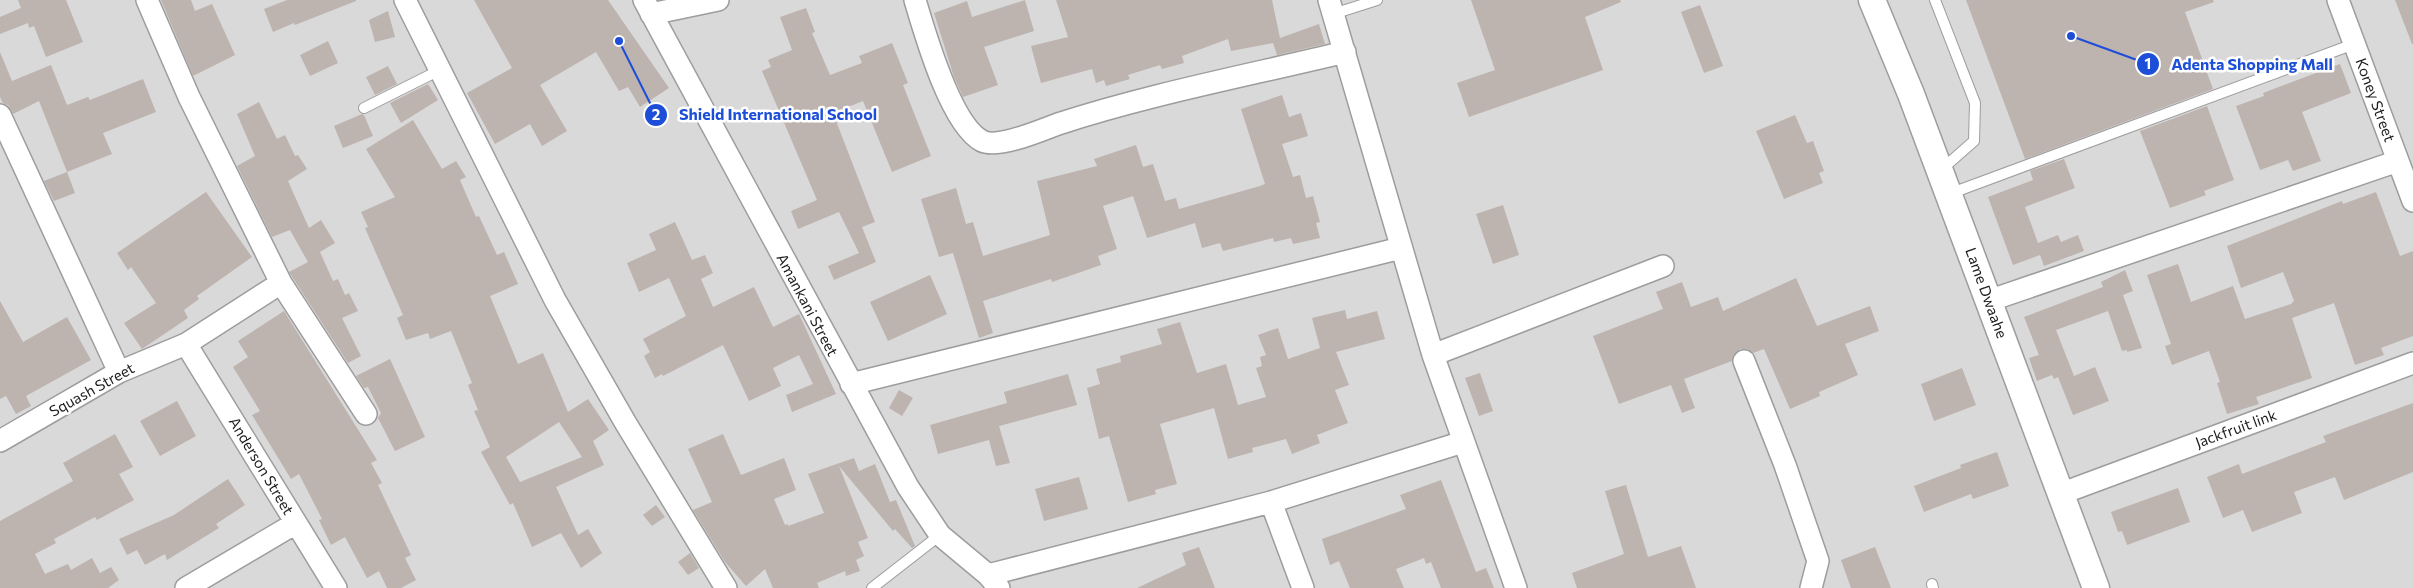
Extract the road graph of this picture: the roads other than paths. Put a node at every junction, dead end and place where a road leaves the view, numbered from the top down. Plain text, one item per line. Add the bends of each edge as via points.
1 (147, 0) edge
2 (405, 0) edge
3 (718, 0) edge
4 (915, 0) edge
5 (1377, 0) edge
6 (1872, 0) edge
7 (1935, 0) edge
8 (2338, 0) edge
9 (647, 7) edge
10 (1331, 7) edge
11 (2354, 44) junction
12 (1345, 52) junction
13 (440, 70) junction
14 (364, 108) dead end
15 (0, 116) edge
16 (2398, 161) junction
17 (1944, 183) junction
18 (2413, 201) edge
19 (1401, 248) junction
20 (1663, 266) dead end
21 (281, 283) junction
22 (1988, 300) junction
23 (186, 344) junction
24 (1432, 355) junction
25 (1744, 360) dead end
26 (2413, 363) edge
27 (119, 372) junction
28 (850, 384) junction
29 (366, 414) dead end
30 (0, 441) edge
31 (1463, 442) junction
32 (2060, 494) junction
33 (1271, 502) junction
34 (296, 523) junction
35 (940, 535) junction
36 (994, 582) edge
37 (186, 588) edge
38 (336, 588) edge
39 (726, 588) edge
40 (872, 588) edge
41 (1302, 588) edge
42 (1516, 588) edge
43 (1811, 588) edge
44 (2096, 588) edge

1 - 21 street via 188,97
2 - 13 street
3 - 9 street
4 - 12 street via 927,43 950,97 971,135 985,143 1010,141 1094,113
5 - 10 lane
6 - 17 street, Lame Dwaahe
7 - 17 lane via 1975,103 1974,141
8 - 11 street, Koney Street
9 - 28 street, Amankani Street
10 - 12 street
11 - 16 street, Koney Street
11 - 17 lane
12 - 19 street
13 - 14 lane
13 - 39 street via 555,300
15 - 27 street
16 - 18 street, Koney Street
16 - 22 street
17 - 22 street, Lame Dwaahe
19 - 24 street
19 - 28 street
20 - 24 street
21 - 23 street, Squash Street
21 - 29 street
22 - 32 street, Lame Dwaahe
23 - 27 street, Squash Street
23 - 34 street, Anderson Street
24 - 31 street
25 - 43 street via 1818,561
26 - 32 street, Jackfruit link
27 - 30 street, Squash Street
28 - 35 street, Amankani Street via 908,487
31 - 33 street
31 - 42 street
32 - 44 street, Lame Dwaahe
33 - 36 street
33 - 41 street
34 - 37 street
34 - 38 street, Anderson Street
35 - 36 street, Amankani Street
35 - 40 lane

